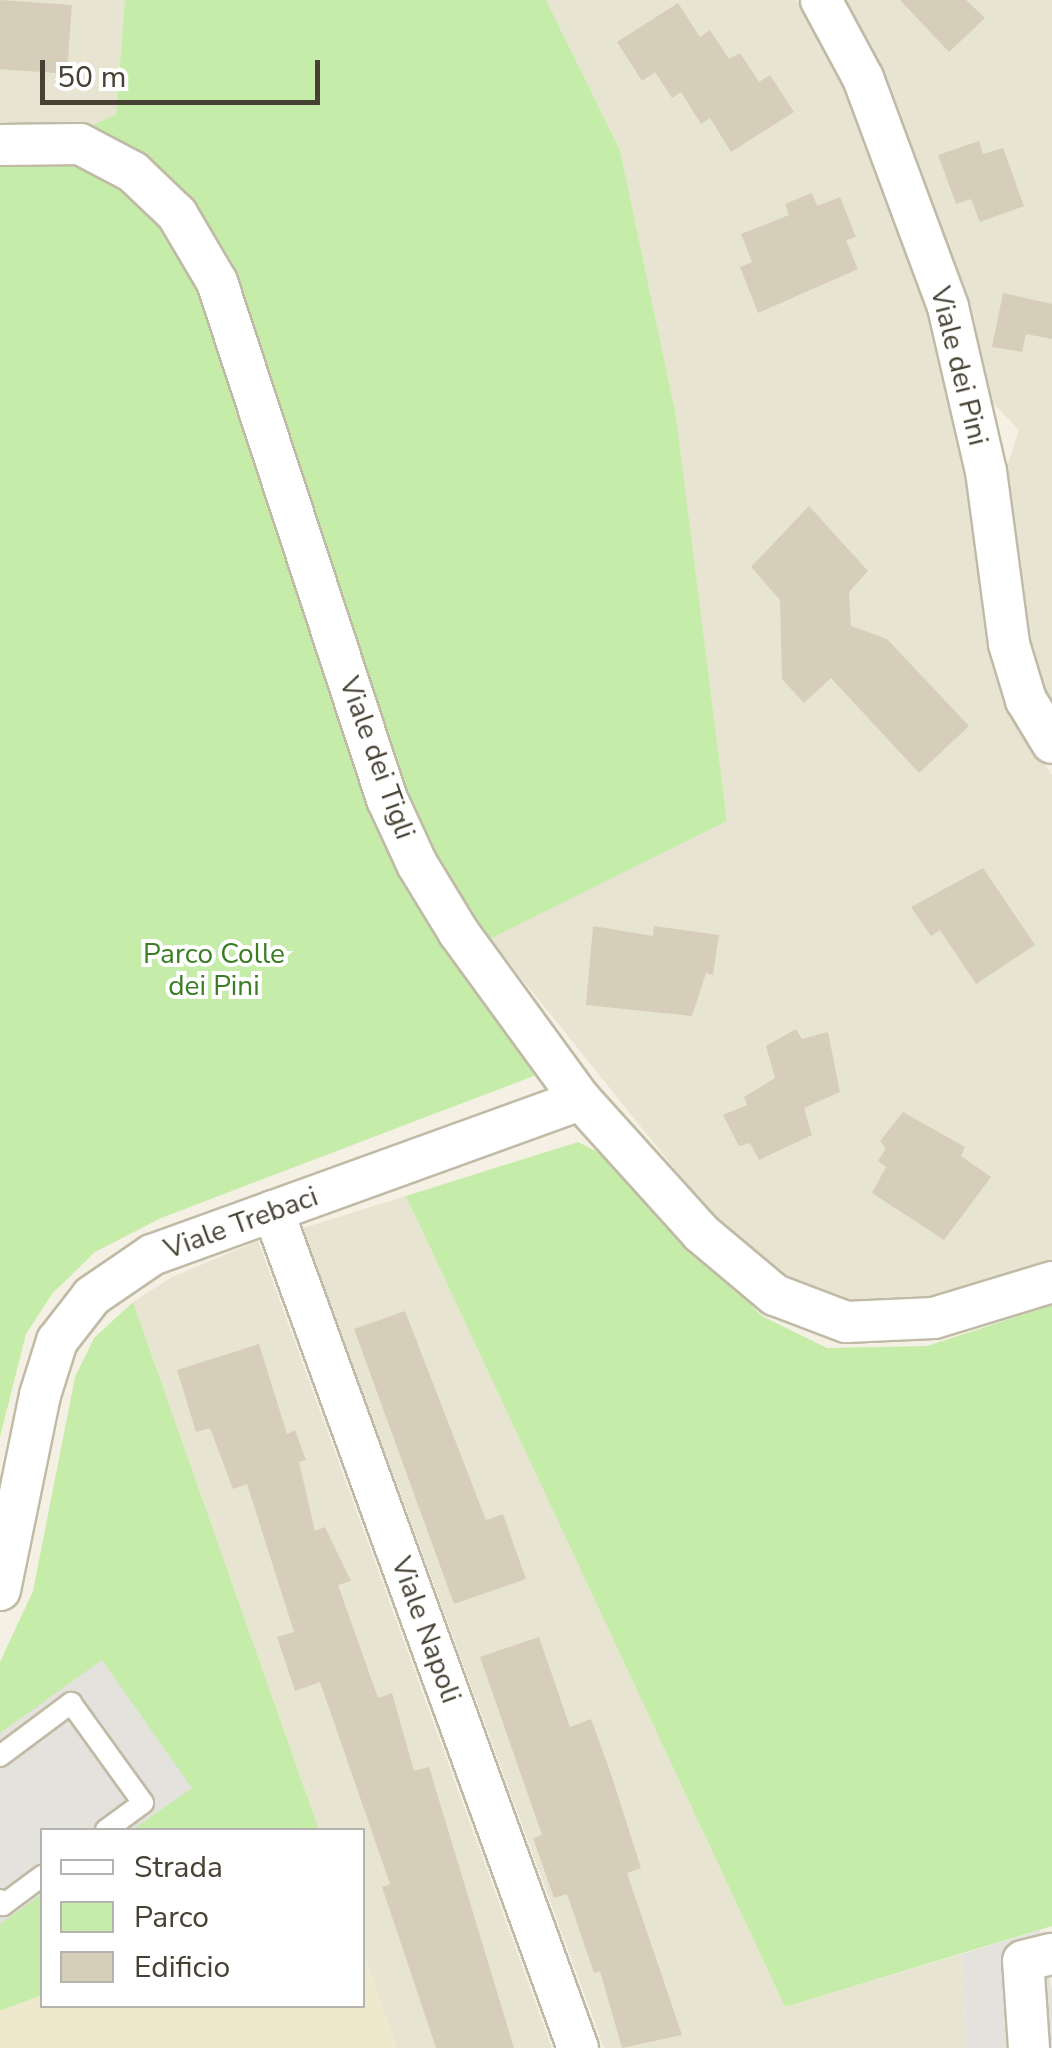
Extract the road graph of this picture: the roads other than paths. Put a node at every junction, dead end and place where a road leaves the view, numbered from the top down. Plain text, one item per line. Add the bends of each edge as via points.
1 (821, 0) edge
2 (0, 145) edge
3 (1052, 744) edge
4 (582, 1100) junction
5 (273, 1211) junction
6 (1052, 1282) edge
7 (0, 1590) edge
8 (0, 1756) edge
9 (109, 1828) edge
10 (40, 1878) edge
11 (0, 1900) edge
12 (1052, 1954) edge
13 (578, 2048) edge
14 (1028, 2048) edge

1 - 3 street, Viale dei Pini via 863,78 948,307 986,471 1009,644 1026,700
2 - 4 street, Viale dei Tigli via 80,144 133,172 177,214 216,282 395,815 459,933
4 - 5 street, Viale Trebaci
4 - 6 street, Viale dei Tigli via 701,1233 775,1296 846,1322 934,1318
5 - 7 street, Viale Trebaci via 152,1255 92,1296 57,1341
5 - 13 street, Viale Napoli
8 - 9 lane via 71,1703 143,1803
10 - 11 lane via 4,1905
12 - 14 street via 1023,1961

